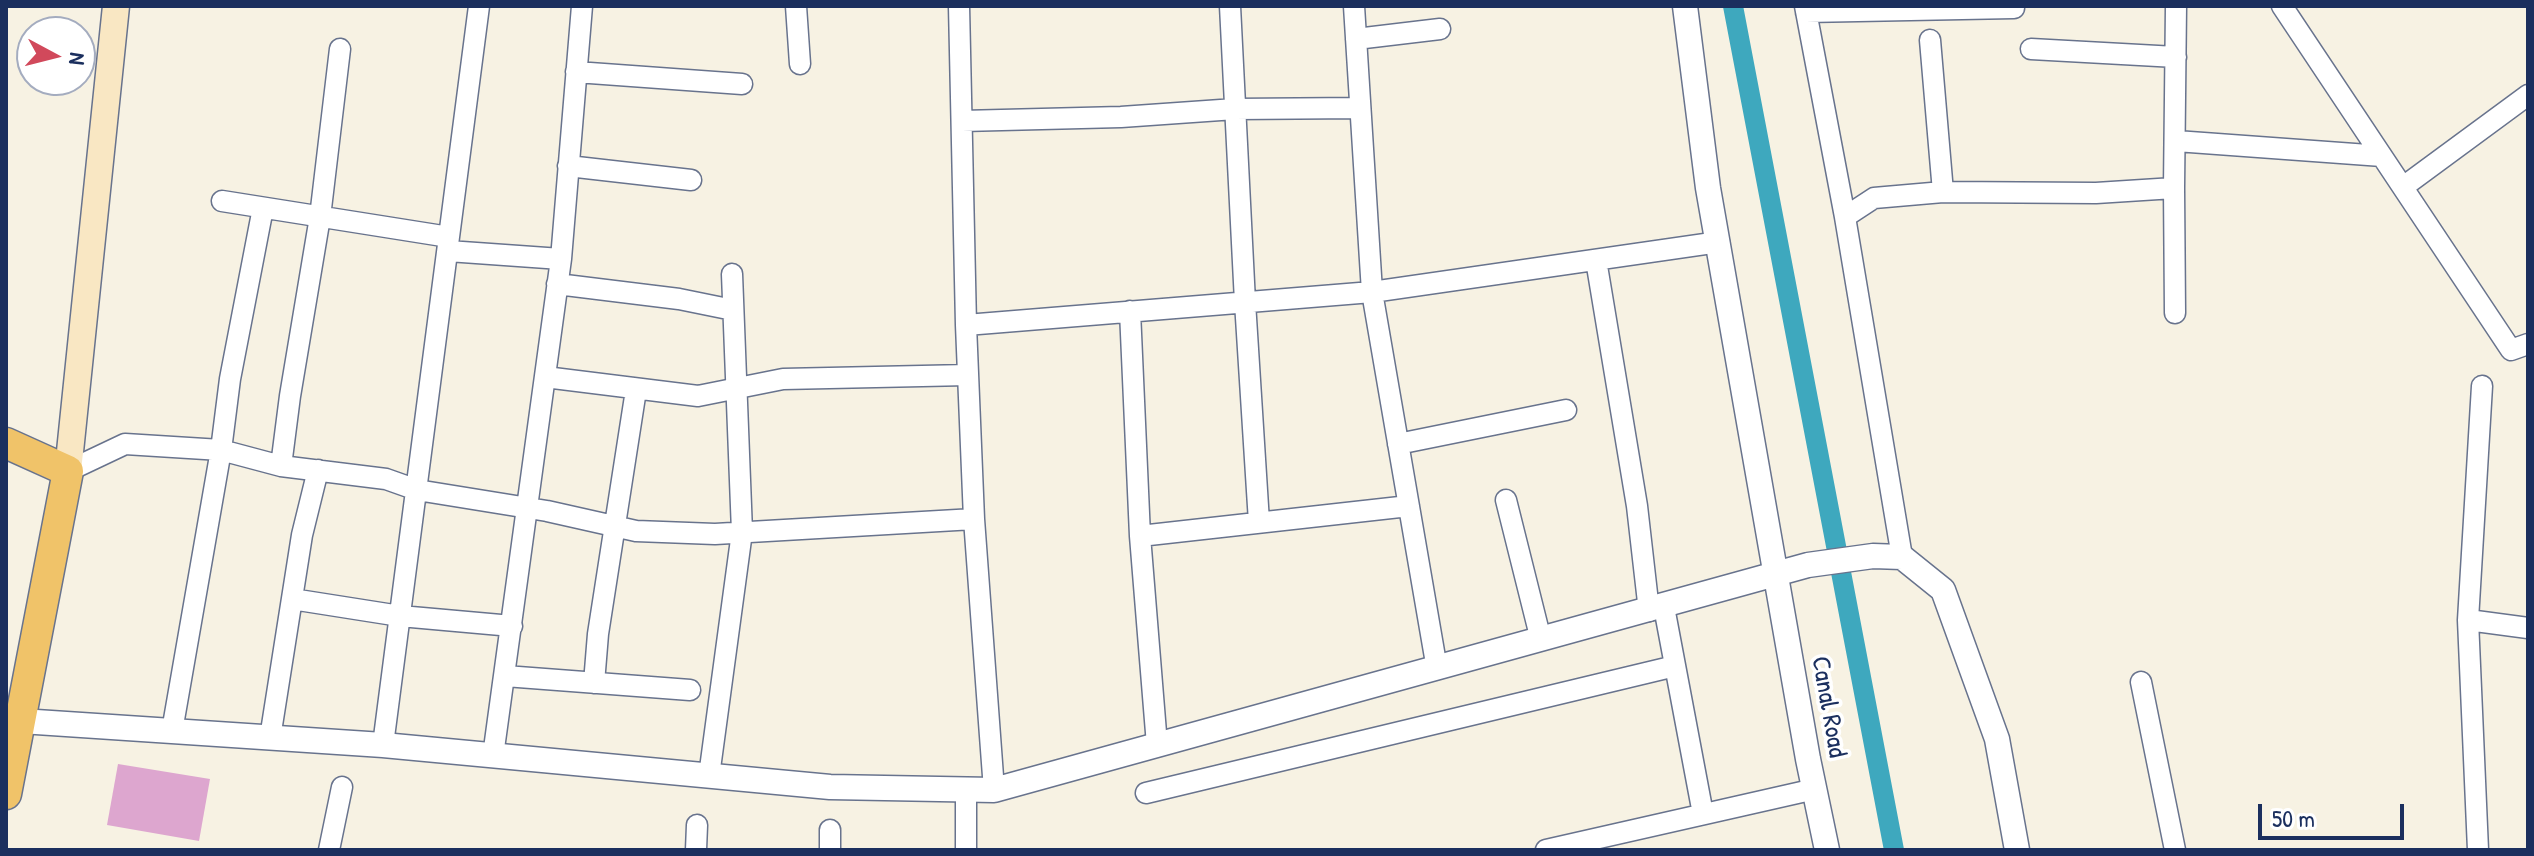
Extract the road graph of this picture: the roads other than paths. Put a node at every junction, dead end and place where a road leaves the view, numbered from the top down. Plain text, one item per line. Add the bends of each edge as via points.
1 (116, 6) edge
2 (479, 6) edge
3 (582, 6) edge
4 (796, 6) edge
5 (959, 6) edge
6 (1230, 6) edge
7 (1354, 6) edge
8 (1685, 6) edge
9 (2176, 6) edge
10 (2282, 6) edge
11 (2014, 8) dead end
12 (1805, 9) edge
13 (1440, 29) dead end
14 (1356, 39) junction
15 (1930, 40) dead end
16 (340, 49) dead end
17 (2031, 49) dead end
18 (2176, 57) junction
19 (800, 64) dead end
20 (576, 72) junction
21 (742, 84) dead end
22 (2528, 95) edge
23 (1360, 108) junction
24 (1235, 109) junction
25 (962, 121) junction
26 (2176, 141) junction
27 (2382, 156) junction
28 (568, 166) junction
29 (691, 180) dead end
30 (2403, 187) junction
31 (2174, 188) junction
32 (1943, 192) junction
33 (222, 201) dead end
34 (263, 208) junction
35 (320, 217) junction
36 (1845, 217) junction
37 (1719, 242) junction
38 (449, 244) junction
39 (561, 259) junction
40 (1596, 260) junction
41 (732, 274) dead end
42 (557, 284) junction
43 (1372, 292) junction
44 (1245, 302) junction
45 (733, 310) junction
46 (1130, 311) junction
47 (2175, 313) dead end
48 (966, 325) junction
49 (2528, 344) edge
50 (968, 375) junction
51 (545, 377) junction
52 (2482, 386) dead end
53 (636, 390) junction
54 (735, 390) junction
55 (1566, 410) dead end
56 (6, 443) edge
57 (1398, 444) junction
58 (221, 450) junction
59 (281, 466) junction
60 (318, 470) junction
61 (68, 471) junction
62 (417, 490) junction
63 (1506, 500) dead end
64 (1409, 506) junction
65 (528, 508) junction
66 (974, 519) junction
67 (1259, 522) junction
68 (615, 526) junction
69 (742, 532) junction
70 (1140, 536) junction
71 (1902, 557) junction
72 (1776, 574) junction
73 (292, 599) junction
74 (1657, 609) junction
75 (400, 616) junction
76 (2468, 620) junction
77 (512, 626) junction
78 (2528, 628) edge
79 (1541, 640) junction
80 (1675, 666) junction
81 (1437, 669) junction
82 (505, 676) junction
83 (2141, 682) dead end
84 (594, 683) junction
85 (690, 690) dead end
86 (21, 721) junction
87 (172, 731) junction
88 (270, 738) junction
89 (383, 745) junction
90 (1157, 745) junction
91 (493, 756) junction
92 (709, 776) junction
93 (342, 787) dead end
94 (1815, 789) junction
95 (966, 790) junction
96 (994, 790) junction
97 (1146, 793) dead end
98 (6, 794) edge
99 (1703, 814) junction
100 (697, 825) dead end
101 (329, 850) edge
102 (696, 850) edge
103 (966, 850) edge
104 (1546, 850) edge
105 (1827, 850) edge
106 (2017, 850) edge
107 (2175, 850) edge
108 (2478, 850) edge

1 - 61 main road
2 - 38 street
3 - 20 street
4 - 19 street
5 - 25 street
6 - 24 street
7 - 14 street
8 - 37 street, Canal Road
9 - 18 street
10 - 27 street
11 - 12 street
12 - 36 street
13 - 14 street
14 - 23 street
15 - 32 street
16 - 35 street
17 - 18 street
18 - 26 street
20 - 21 street
20 - 28 street
22 - 30 street
23 - 24 street
23 - 43 street
24 - 25 street
24 - 44 street
25 - 48 street
26 - 27 street
26 - 31 street
27 - 30 street
28 - 29 street
28 - 39 street
30 - 49 street via 2511,350
31 - 32 street
31 - 47 street
32 - 36 street via 1874,198
33 - 34 street
34 - 35 street
34 - 58 street
35 - 38 street
35 - 59 street
36 - 71 street
37 - 40 street
37 - 72 street, Canal Road
38 - 39 street
38 - 62 street
39 - 42 street
40 - 43 street
40 - 74 street
41 - 45 street
42 - 45 street
42 - 51 street
43 - 44 street
43 - 57 street
44 - 46 street
44 - 67 street
45 - 54 street
46 - 48 street
46 - 70 street
48 - 50 street
50 - 54 street via 783,379
50 - 66 street
51 - 53 street
51 - 65 street
52 - 76 street
53 - 54 street via 698,396
53 - 68 street
54 - 69 street
55 - 57 street
56 - 61 main road
57 - 64 street
58 - 59 street
58 - 61 street via 125,444
58 - 87 street
59 - 60 street
60 - 62 street via 386,479
60 - 73 street
61 - 86 main road
62 - 65 street
62 - 75 street
63 - 79 street
64 - 67 street
64 - 81 street
65 - 68 street
65 - 77 street
66 - 69 street
66 - 96 street
67 - 70 street
68 - 69 street via 636,531
68 - 84 street
69 - 92 street
70 - 90 street
71 - 72 street via 1873,556
71 - 106 street via 1943,590 1997,739
72 - 74 street
72 - 94 street, Canal Road
73 - 75 street
73 - 88 street
74 - 79 street
74 - 80 street
75 - 77 street
75 - 89 street
76 - 78 street
76 - 108 street
77 - 82 street
79 - 81 street
80 - 97 street
80 - 99 street
81 - 90 street
82 - 84 street
82 - 91 street
83 - 107 street
84 - 85 street
86 - 87 street
86 - 98 main road
87 - 88 street
88 - 89 street
89 - 91 street
90 - 96 street
91 - 92 street
92 - 95 street via 830,787
93 - 101 street
94 - 99 street
94 - 105 street, Canal Road
95 - 96 street
95 - 103 street
99 - 104 street
100 - 102 street

